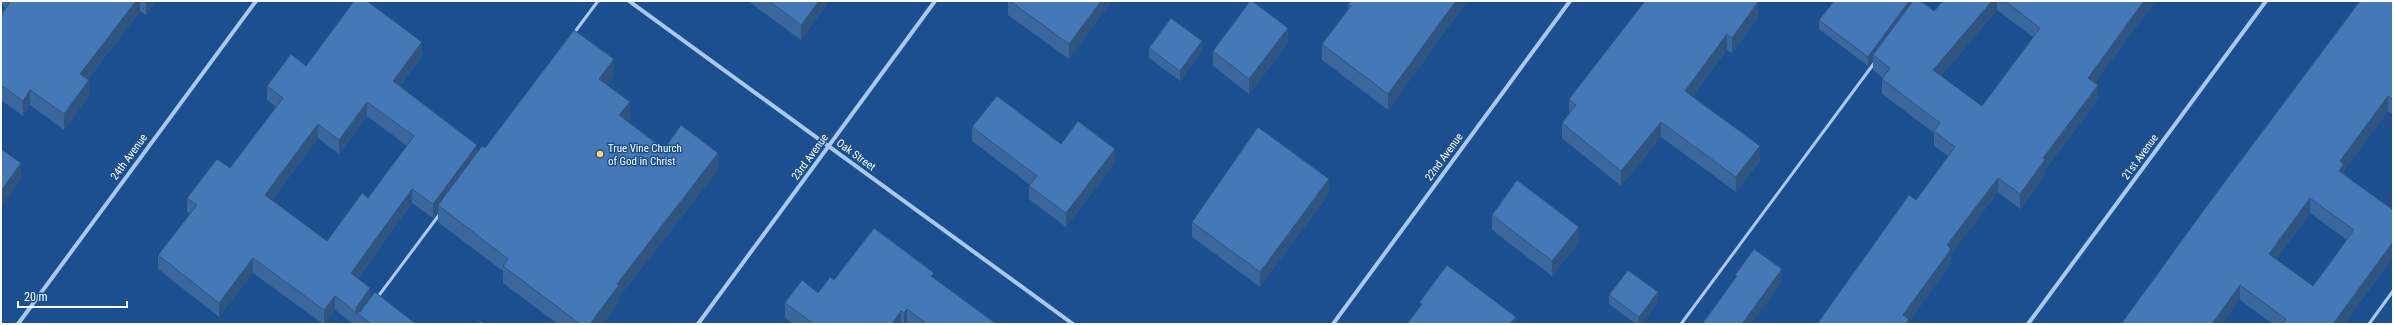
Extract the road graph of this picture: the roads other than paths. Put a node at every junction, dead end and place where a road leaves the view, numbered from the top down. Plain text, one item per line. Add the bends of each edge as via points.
1 (256, 1) edge
2 (598, 1) edge
3 (629, 1) edge
4 (935, 1) edge
5 (1570, 1) edge
6 (2266, 1) edge
7 (570, 39) edge
8 (1877, 58) edge
9 (828, 146) junction
10 (443, 210) edge
11 (2393, 291) edge
12 (372, 305) edge
13 (18, 324) edge
14 (698, 324) edge
15 (1073, 324) edge
16 (1333, 324) edge
17 (1681, 324) edge
18 (2028, 324) edge
19 (2369, 324) edge

1 - 13 street, 24th Avenue
2 - 7 lane
3 - 9 street, Oak Street
4 - 9 street, 23rd Avenue
5 - 16 street, 22nd Avenue
6 - 18 street, 21st Avenue
8 - 17 lane
9 - 14 street, 23rd Avenue
9 - 15 street, Oak Street
10 - 12 lane
11 - 19 lane

